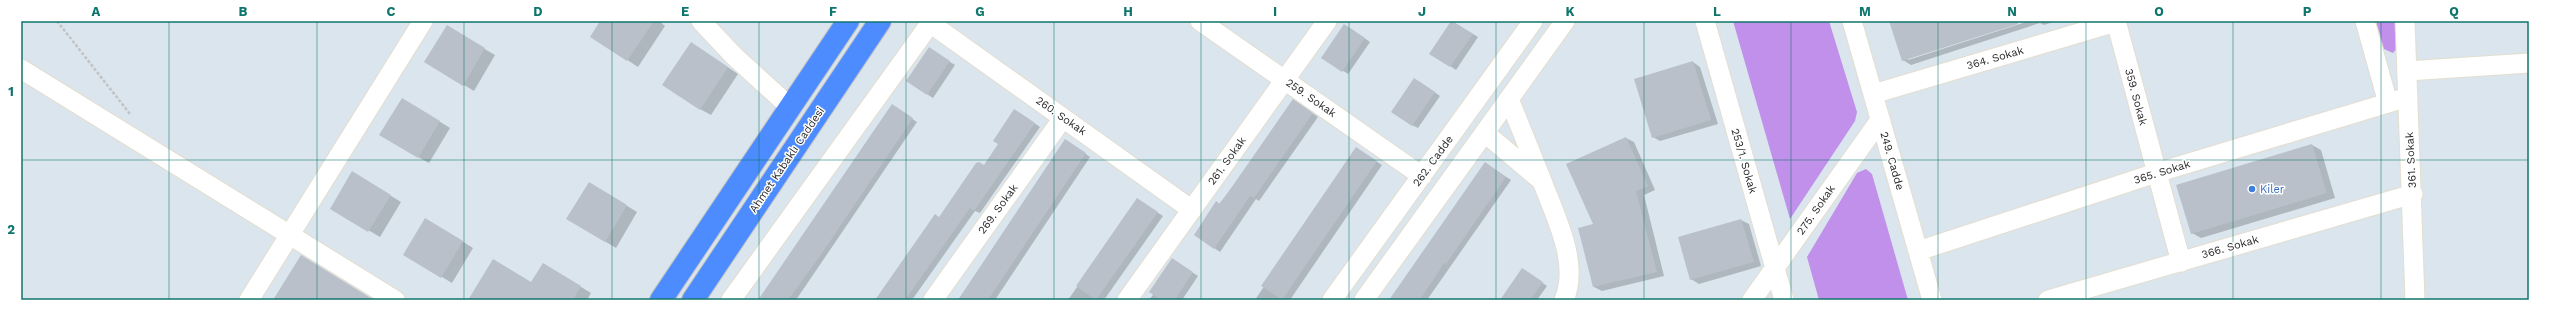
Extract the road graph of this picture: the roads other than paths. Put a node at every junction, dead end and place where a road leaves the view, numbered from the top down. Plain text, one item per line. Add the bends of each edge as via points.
1 (423, 21) edge
2 (701, 21) edge
3 (848, 21) edge
4 (880, 21) edge
5 (1200, 21) edge
6 (1327, 21) edge
7 (1533, 21) edge
8 (1565, 21) edge
9 (1705, 21) edge
10 (1852, 21) edge
11 (2364, 21) edge
12 (2405, 21) edge
13 (931, 22) edge
14 (2116, 22) edge
15 (2529, 63) edge
16 (21, 69) edge
17 (2407, 71) junction
18 (1285, 79) junction
19 (1873, 94) junction
20 (2408, 97) junction
21 (1509, 99) junction
22 (2388, 102) junction
23 (790, 107) junction
24 (1063, 118) junction
25 (1880, 120) junction
26 (1484, 133) junction
27 (2156, 173) junction
28 (1422, 176) junction
29 (1542, 181) junction
30 (2413, 194) junction
31 (1192, 210) junction
32 (290, 235) junction
33 (1918, 251) junction
34 (2181, 262) junction
35 (1774, 268) junction
36 (249, 300) edge
37 (395, 300) edge
38 (661, 300) edge
39 (693, 300) edge
40 (732, 300) edge
41 (933, 300) edge
42 (1127, 300) edge
43 (1332, 300) edge
44 (1364, 300) edge
45 (1564, 300) edge
46 (1752, 300) edge
47 (1784, 300) edge
48 (1932, 300) edge
49 (2048, 300) edge
50 (2415, 300) edge

1 - 32 street
2 - 23 street via 734,56
3 - 23 main road
4 - 39 main road, Ahmet Kabaklı Caddesi
5 - 18 street, 259. Sokak
6 - 18 street, 261. Sokak
7 - 28 street, 262. Cadde
8 - 21 street
9 - 35 street, 253/1. Sokak
10 - 19 street, 249. Cadde
11 - 22 street
12 - 17 street, 361. Sokak
13 - 24 street, 260. Sokak
13 - 40 street
14 - 19 street, 364. Sokak
14 - 27 street, 359. Sokak
15 - 17 street
16 - 32 street
17 - 20 street, 361. Sokak
18 - 28 street, 259. Sokak
18 - 31 street, 261. Sokak
19 - 25 street, 249. Cadde
20 - 22 street, 365. Sokak
20 - 30 street, 361. Sokak
21 - 26 street
21 - 29 street
22 - 27 street, 365. Sokak
23 - 38 main road
24 - 31 street, 260. Sokak
24 - 41 street, 269. Sokak
25 - 33 street, 249. Cadde
25 - 35 street, 275. Sokak
26 - 29 street
26 - 44 street
27 - 33 street, 365. Sokak
27 - 34 street, 359. Sokak
28 - 43 street, 262. Cadde
29 - 45 street via 1564,243 1568,263 1569,278
30 - 34 street, 366. Sokak
30 - 50 street, 361. Sokak
31 - 42 street, 261. Sokak
32 - 36 street
32 - 37 street
33 - 48 street, 249. Cadde
34 - 49 street, 366. Sokak
35 - 46 street, 275. Sokak
35 - 47 street, 253/1. Sokak

